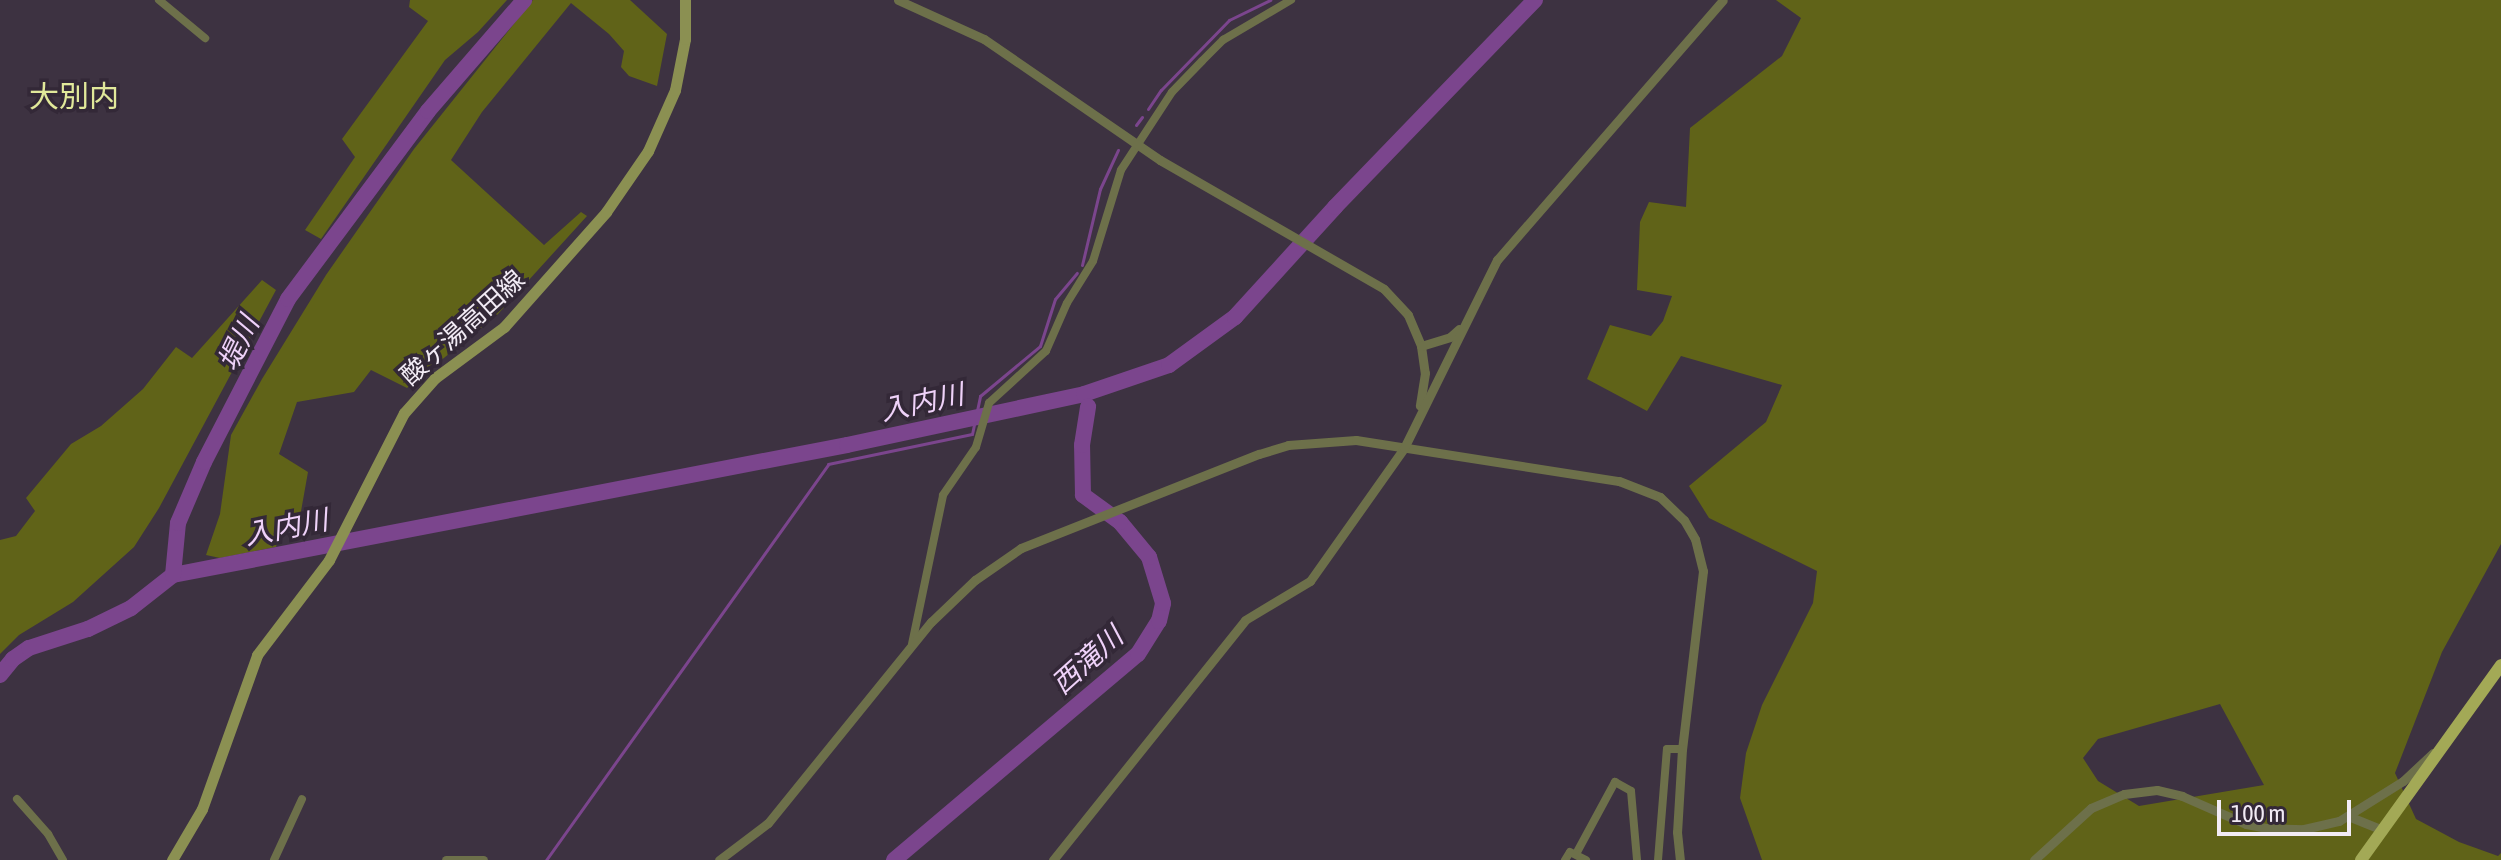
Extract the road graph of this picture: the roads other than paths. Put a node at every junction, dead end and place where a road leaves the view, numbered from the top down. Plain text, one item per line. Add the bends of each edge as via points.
1 (159, 0) edge
2 (685, 0) edge
3 (898, 0) edge
4 (1291, 0) edge
5 (1723, 0) edge
6 (205, 38) dead end
7 (1137, 144) junction
8 (1464, 324) junction
9 (1421, 346) junction
10 (1417, 421) junction
11 (1404, 448) junction
12 (911, 645) junction
13 (2501, 665) edge
14 (2447, 740) junction
15 (1682, 749) junction
16 (17, 799) dead end
17 (302, 799) dead end
18 (2348, 816) junction
19 (2383, 830) junction
20 (1576, 854) junction
21 (63, 860) edge
22 (172, 860) edge
23 (274, 860) edge
24 (446, 860) edge
25 (483, 860) edge
26 (719, 860) edge
27 (1053, 860) edge
28 (1565, 860) edge
29 (1586, 860) edge
30 (1637, 860) edge
31 (1658, 860) edge
32 (1680, 860) edge
33 (2034, 860) edge
34 (2361, 860) edge

1 - 6 street
2 - 22 main road, 酸ヶ湯高田線 via 685,39 675,90 626,187 504,327 435,378 404,413 329,560 257,655 202,809
3 - 7 street via 984,39
4 - 7 street via 1223,40 1172,92
5 - 8 street via 1497,260
7 - 9 street via 1384,289 1408,315
7 - 12 street via 1121,170 1093,261 1046,351 989,403 976,447 943,495
8 - 9 street via 1450,337
8 - 10 street
9 - 10 street via 1425,373
10 - 11 street
11 - 12 street via 1356,440 1288,445 1121,506 997,563
11 - 15 street via 1619,481 1650,491 1677,511 1695,539 1703,571
11 - 27 street via 1310,581 1245,620
12 - 26 street via 768,823
13 - 14 main road
14 - 18 street via 2403,781
14 - 19 main road
15 - 31 street via 1667,749
15 - 32 street
16 - 21 street
17 - 23 street
18 - 19 street
18 - 33 street via 2304,829 2266,828 2157,790 2124,794 2091,808
19 - 34 main road
20 - 28 street via 1569,852
20 - 29 street
20 - 30 street via 1615,782 1631,791
24 - 25 street

